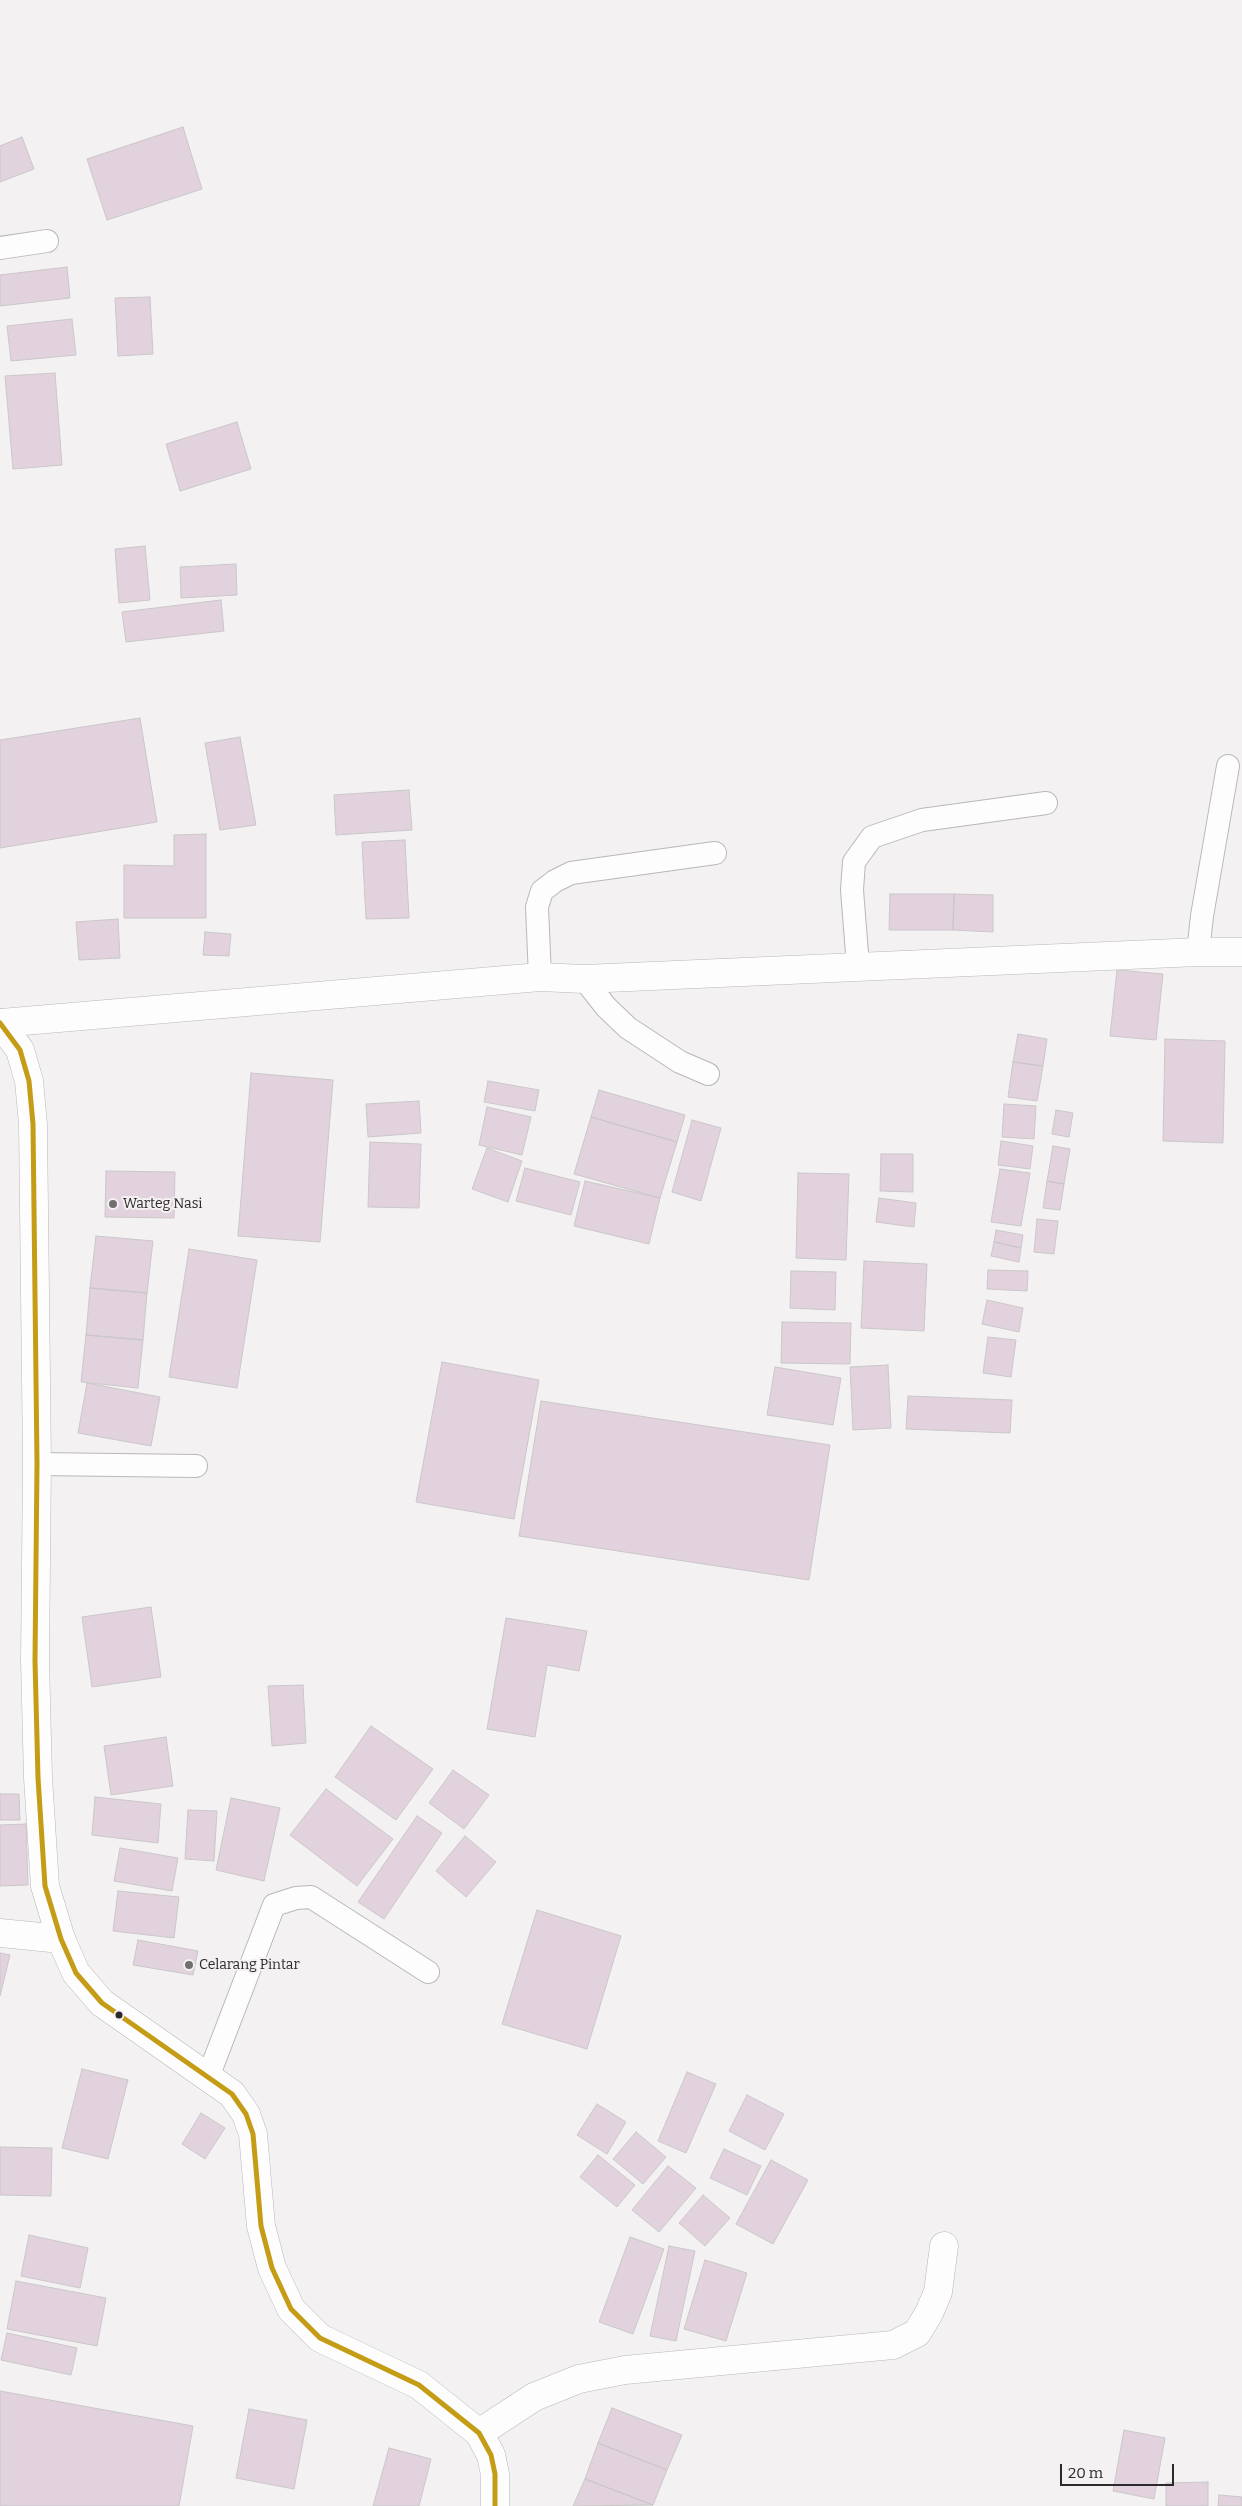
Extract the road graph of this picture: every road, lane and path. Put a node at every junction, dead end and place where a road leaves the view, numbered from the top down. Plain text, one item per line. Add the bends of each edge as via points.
1 (47, 242) dead end
2 (0, 248) edge
3 (1228, 766) dead end
4 (1046, 803) dead end
5 (715, 853) dead end
6 (1198, 952) junction
7 (1242, 952) edge
8 (858, 966) junction
9 (540, 977) junction
10 (584, 979) junction
11 (0, 1023) edge
12 (708, 1074) dead end
13 (37, 1464) junction
14 (196, 1466) dead end
15 (0, 1933) edge
16 (60, 1939) junction
17 (428, 1972) dead end
18 (208, 2077) junction
19 (944, 2246) dead end
20 (479, 2433) junction
21 (495, 2506) edge

1 - 2 lane
3 - 6 lane
4 - 8 lane via 922,820 872,837 854,862 852,890
5 - 9 lane via 580,872 555,881 542,891 537,907
6 - 7 street
6 - 8 street
8 - 10 street
9 - 10 street
9 - 11 street
10 - 12 lane via 628,1028 680,1062
11 - 13 street via 20,1050 29,1081 33,1124
13 - 14 lane
13 - 16 street via 35,1661 38,1778 45,1886
15 - 16 street
16 - 18 street via 76,1973 102,2003
17 - 18 lane via 311,1896 274,1905
18 - 20 street via 232,2094 246,2114 253,2134 261,2226 272,2268 291,2309 320,2338 419,2385
19 - 20 street via 938,2292 929,2313 917,2333 894,2346 625,2370 579,2379 534,2397
20 - 21 street via 491,2455 495,2474

